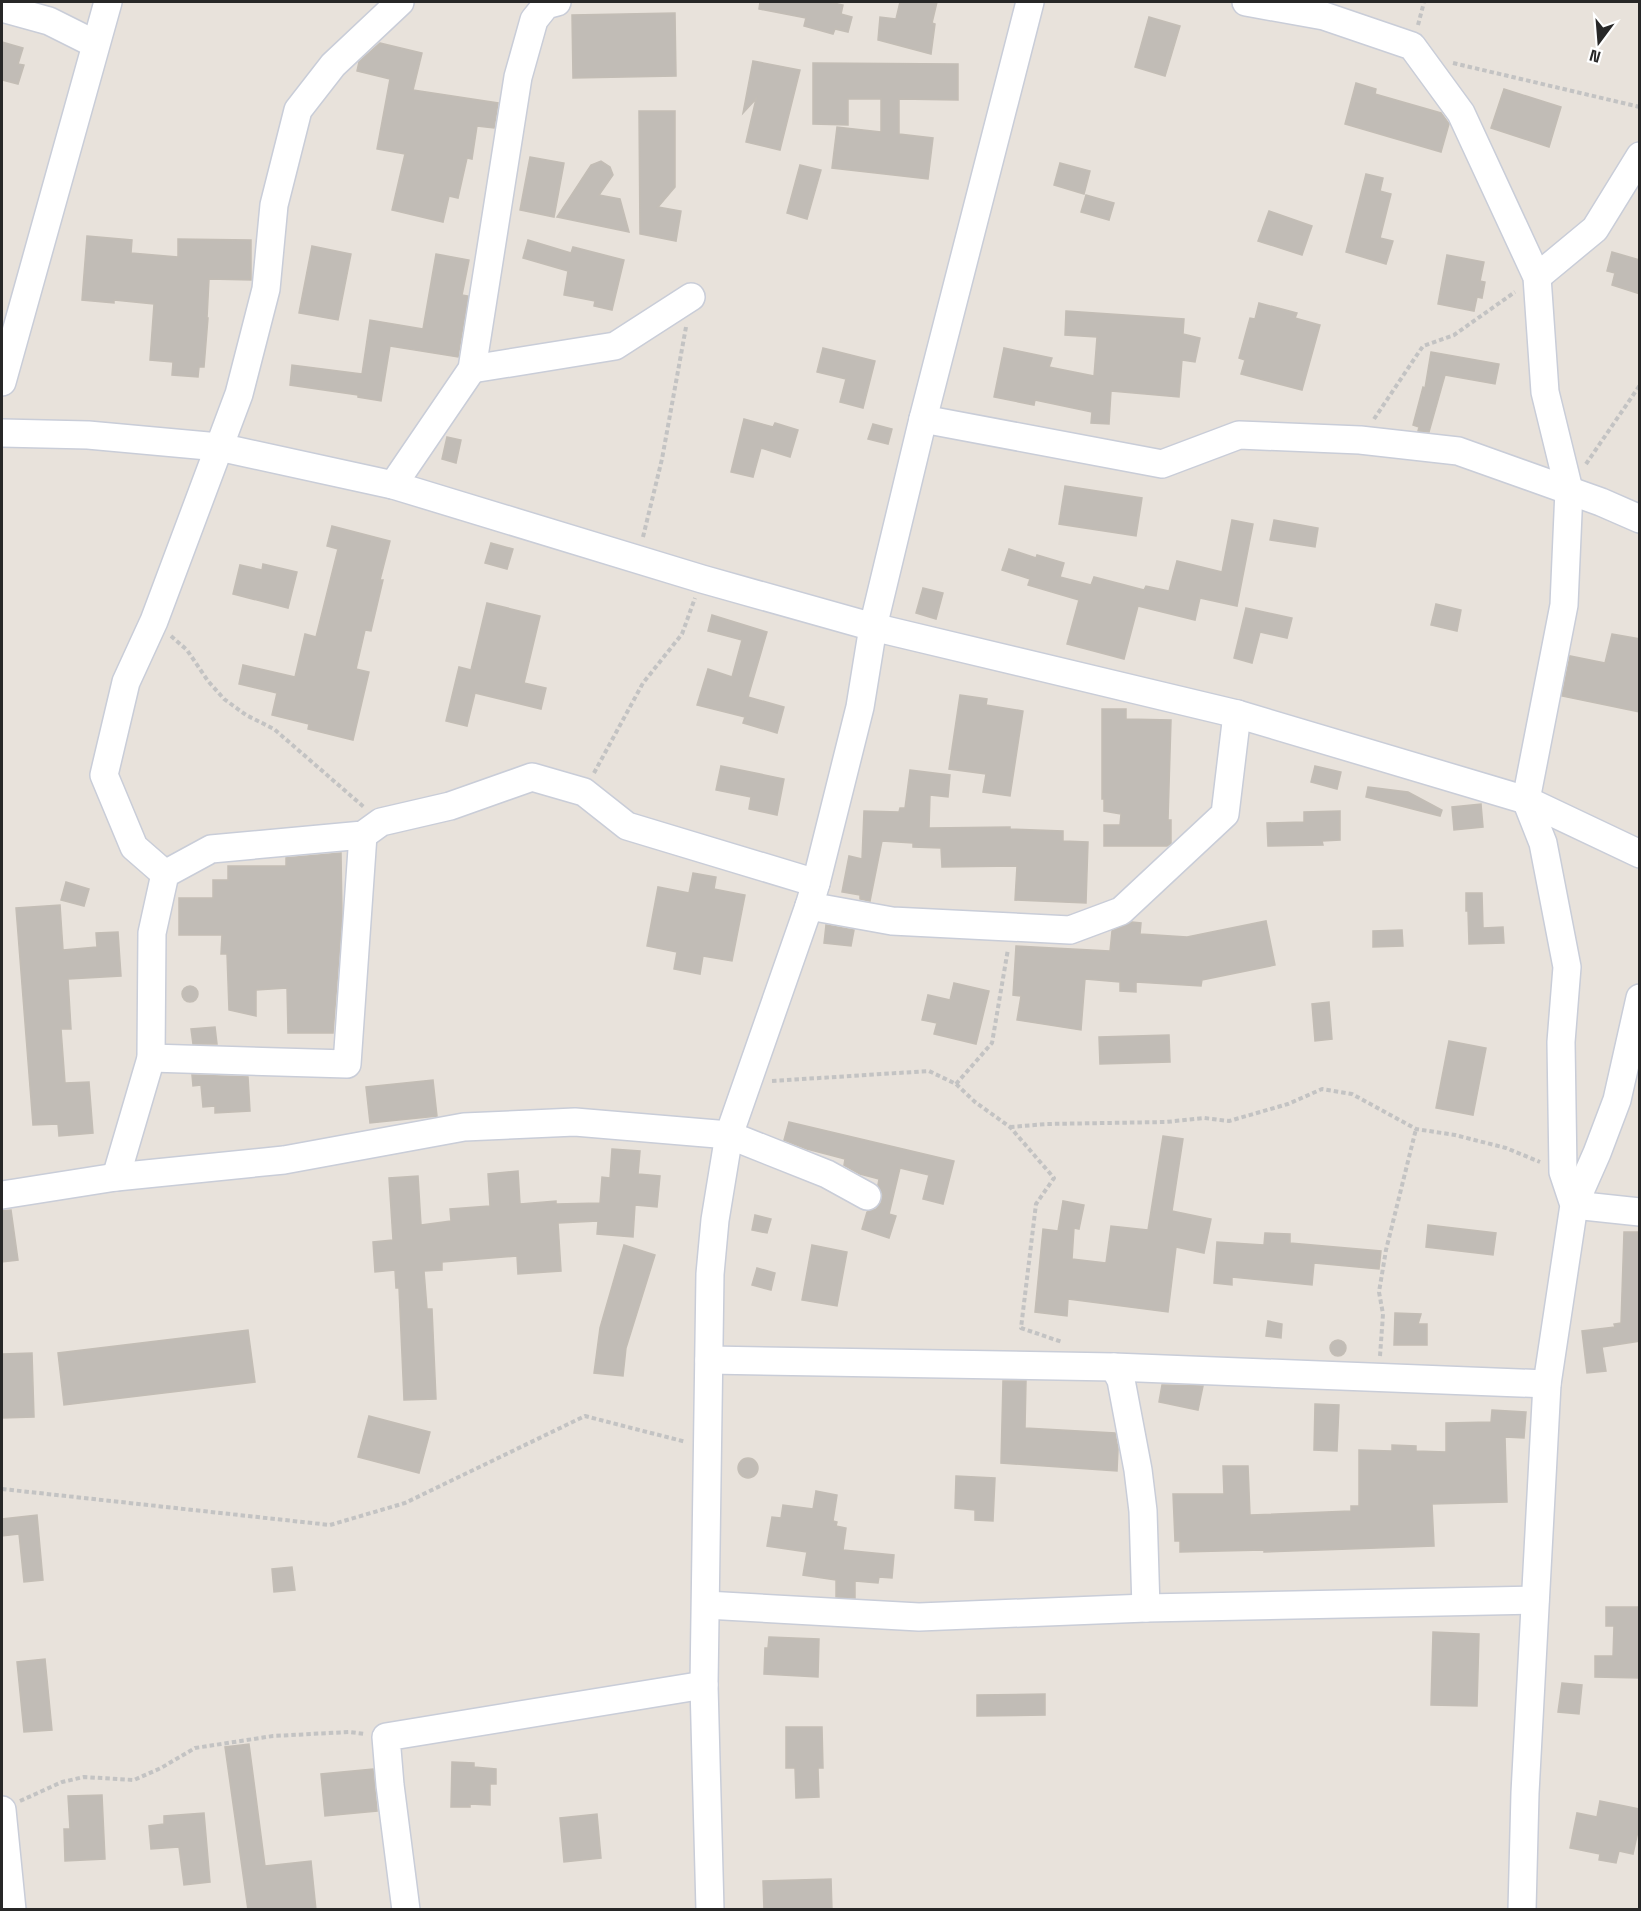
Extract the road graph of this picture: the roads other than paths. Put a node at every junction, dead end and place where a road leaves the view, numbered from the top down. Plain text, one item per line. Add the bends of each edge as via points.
1 (108, 2) edge
2 (400, 2) edge
3 (557, 2) edge
4 (1030, 2) edge
5 (1246, 2) edge
6 (2, 8) edge
7 (95, 44) junction
8 (1640, 156) edge
9 (1538, 277) junction
10 (691, 297) road end
11 (472, 369) junction
12 (2, 382) edge
13 (923, 419) junction
14 (2, 433) edge
15 (219, 447) junction
16 (393, 485) junction
17 (1569, 490) junction
18 (1640, 519) edge
19 (873, 627) junction
20 (1237, 714) junction
21 (1526, 800) junction
22 (372, 829) junction
23 (1640, 854) edge
24 (165, 874) junction
25 (813, 895) junction
26 (1640, 998) edge
27 (151, 1058) junction
28 (729, 1135) junction
29 (116, 1177) junction
30 (2, 1195) edge
31 (867, 1196) dead end
32 (1574, 1205) junction
33 (1640, 1212) edge
34 (709, 1360) junction
35 (1114, 1367) junction
36 (1547, 1384) junction
37 (1535, 1600) junction
38 (706, 1605) junction
39 (1146, 1608) junction
40 (704, 1685) junction
41 (7, 1808) edge
42 (12, 1910) edge
43 (406, 1910) edge
44 (710, 1910) edge
45 (1522, 1910) edge

1 - 7 street
2 - 15 street via 333,65 298,110 273,205 266,289 239,394
3 - 11 street via 546,5 534,20 518,77
4 - 13 street
5 - 9 street via 1324,16 1412,46 1461,113
6 - 7 street via 50,21
7 - 12 street
8 - 9 street via 1595,229
9 - 17 street via 1545,392
10 - 11 street via 615,346
11 - 16 street
13 - 17 street via 1162,464 1239,435 1360,440 1458,451
13 - 19 street
14 - 15 street via 87,435
15 - 16 street
15 - 24 street via 154,621 126,682 104,776 134,847
16 - 19 street
17 - 18 street
17 - 21 street via 1564,605
19 - 20 street
19 - 25 street via 860,707
20 - 21 street
20 - 25 street via 1225,814 1121,911 1070,930 1012,928 892,921
21 - 23 street
21 - 32 street via 1543,843 1568,967 1561,1042 1563,1172
22 - 24 street via 211,849
22 - 25 street via 532,777 584,792 627,826
22 - 27 street via 347,1064
24 - 27 street via 152,933
25 - 28 street
26 - 32 street via 1617,1100
27 - 29 street
28 - 29 street via 575,1122 464,1127 284,1160
28 - 31 street via 826,1174
28 - 34 street via 712,1252
29 - 30 street
32 - 33 street
32 - 36 street
34 - 35 street
34 - 38 street
35 - 36 street
35 - 39 street via 1121,1380 1138,1470
36 - 37 street
37 - 39 street
37 - 45 street
38 - 39 street via 919,1617
38 - 40 street
40 - 43 street via 386,1737
40 - 44 street
41 - 42 street

